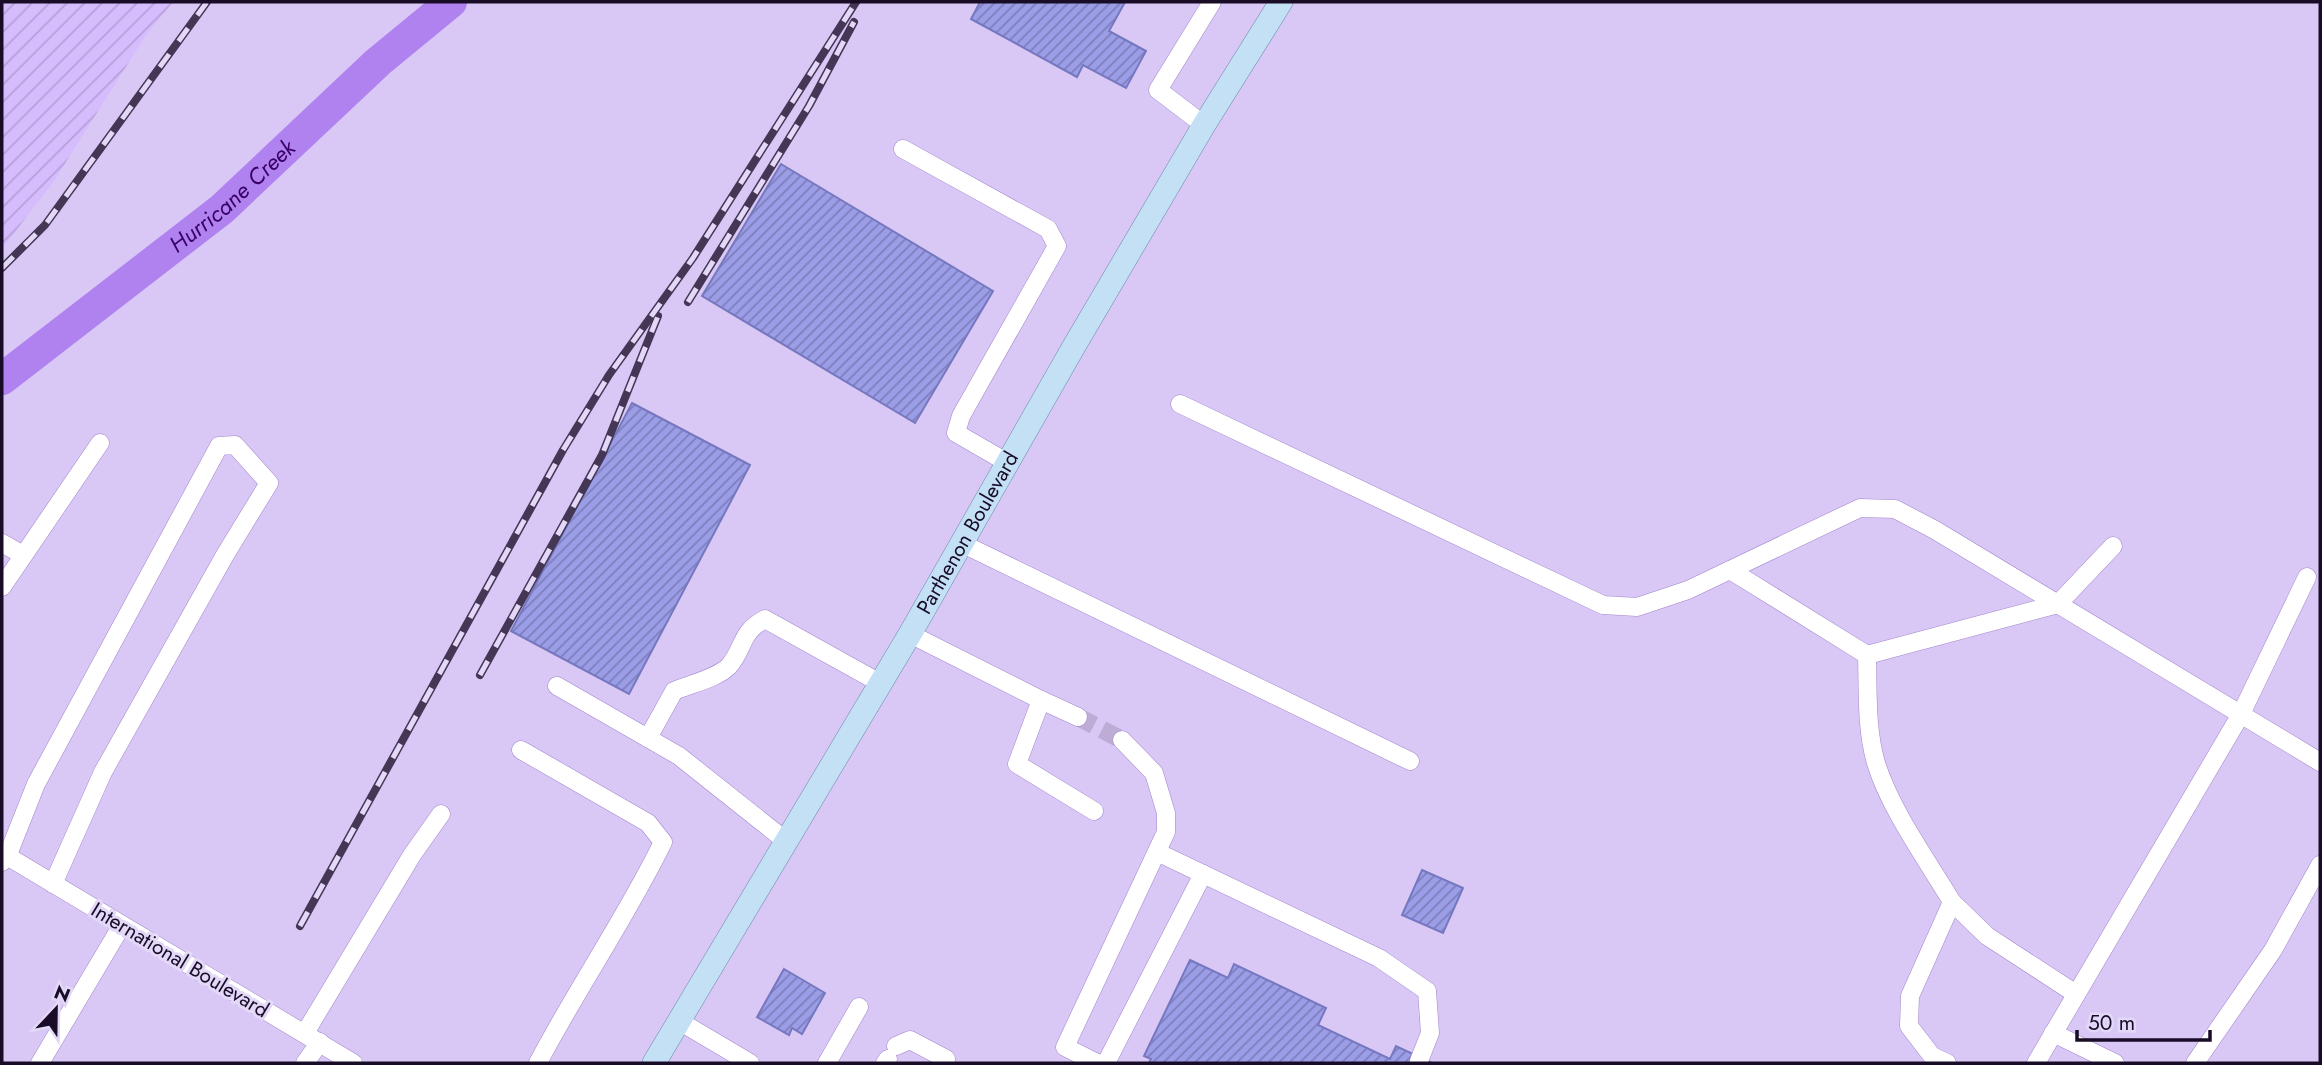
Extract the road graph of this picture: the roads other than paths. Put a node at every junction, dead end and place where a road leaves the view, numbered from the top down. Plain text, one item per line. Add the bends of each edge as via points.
1 (1212, 2) edge
2 (1282, 2) edge
3 (1204, 125) junction
4 (903, 149) dead end
5 (1180, 404) dead end
6 (100, 443) dead end
7 (1008, 463) junction
8 (2, 542) edge
9 (961, 543) junction
10 (2113, 546) dead end
11 (23, 555) junction
12 (1730, 570) junction
13 (2307, 577) dead end
14 (2, 587) edge
15 (2058, 604) junction
16 (910, 634) junction
17 (1867, 655) junction
18 (880, 683) junction
19 (556, 686) dead end
20 (1041, 700) junction
21 (2241, 714) junction
22 (1078, 717) tunnel mouth
23 (648, 738) junction
24 (1122, 740) tunnel mouth
25 (521, 750) dead end
26 (1410, 761) dead end
27 (2320, 762) edge
28 (1094, 811) dead end
29 (441, 814) dead end
30 (786, 841) junction
31 (1157, 852) junction
32 (4, 857) edge
33 (2320, 865) edge
34 (1203, 874) junction
35 (53, 884) junction
36 (1952, 902) junction
37 (122, 925) junction
38 (2076, 994) junction
39 (859, 1007) dead end
40 (679, 1021) junction
41 (2053, 1032) junction
42 (312, 1038) junction
43 (895, 1052) edge
44 (1419, 1061) dead end
45 (40, 1063) edge
46 (305, 1063) edge
47 (353, 1063) edge
48 (538, 1063) edge
49 (654, 1063) edge
50 (750, 1063) edge
51 (827, 1063) edge
52 (945, 1063) edge
53 (1097, 1063) edge
54 (1106, 1063) edge
55 (1947, 1063) edge
56 (2036, 1063) edge
57 (2115, 1063) edge
58 (2195, 1063) edge

1 - 3 street via 1158,90
2 - 3 main road, Parthenon Boulevard
3 - 7 main road, Parthenon Boulevard
4 - 7 street via 1048,229 1056,246 961,416 956,433
5 - 12 street via 1603,605 1637,607
6 - 11 street
7 - 9 main road, Parthenon Boulevard
8 - 11 street
9 - 16 main road, Parthenon Boulevard
9 - 26 street
10 - 15 street
11 - 14 street
12 - 15 street via 1860,508 1895,509
12 - 17 street
13 - 21 street
15 - 17 street
15 - 21 street
16 - 18 main road, Parthenon Boulevard
16 - 20 street
17 - 36 street via 1876,764 1894,804
18 - 23 street via 765,619 751,627 730,665 719,675 674,691
18 - 30 main road, Parthenon Boulevard
19 - 23 street
20 - 22 street
20 - 28 street via 1017,764
21 - 27 street
21 - 38 street
23 - 30 street
24 - 31 street via 1154,774 1166,813 1166,832
25 - 48 street via 649,823 663,842
29 - 42 street via 412,855
30 - 40 main road, Parthenon Boulevard
31 - 34 street
31 - 53 street via 1065,1047
32 - 35 street, International Boulevard
32 - 35 street via 36,784 219,446 234,445 269,483 103,772
33 - 58 street via 2273,950
34 - 44 street via 1379,958 1427,991 1430,1033
34 - 54 street
35 - 37 street, International Boulevard
36 - 38 street via 1987,936
36 - 55 street via 1910,996 1909,1026 1932,1056
37 - 42 street, International Boulevard
37 - 45 street
38 - 41 street
39 - 51 street
40 - 49 main road, Parthenon Boulevard
40 - 50 street
41 - 56 street
41 - 57 street
42 - 46 street
42 - 47 street, International Boulevard
43 - 52 street via 946,1059

